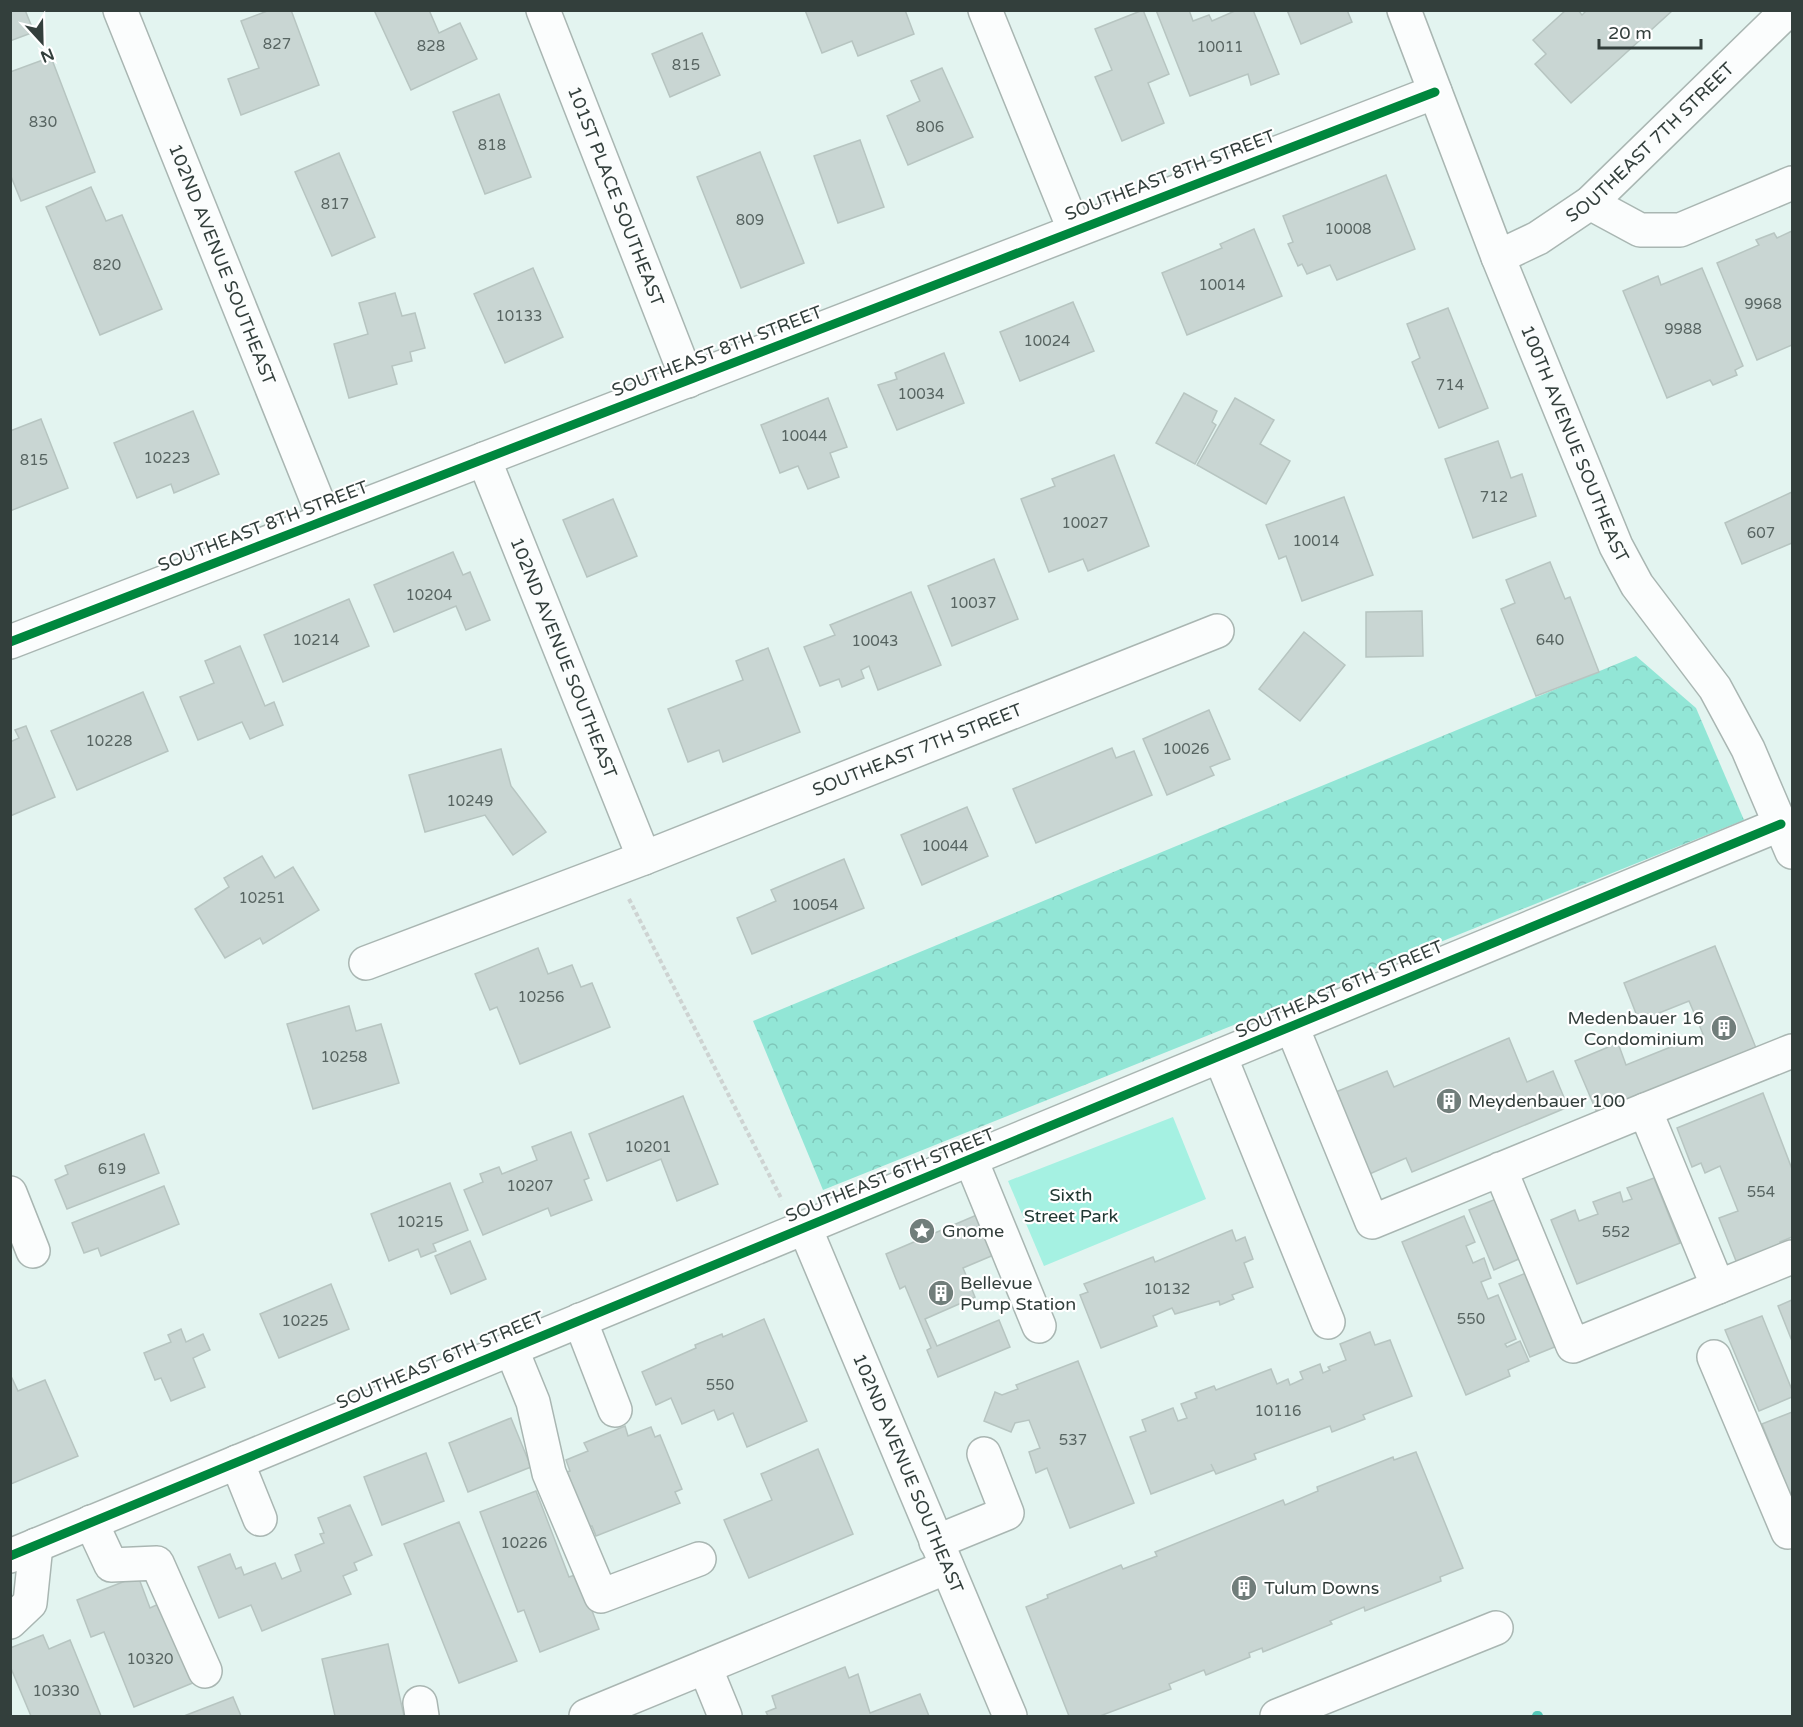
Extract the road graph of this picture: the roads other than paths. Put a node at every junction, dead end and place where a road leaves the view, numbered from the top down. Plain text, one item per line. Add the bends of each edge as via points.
1 (120, 10) edge
2 (543, 10) edge
3 (985, 10) edge
4 (1404, 10) edge
5 (1788, 10) edge
6 (1435, 92) junction
7 (1792, 183) edge
8 (1590, 203) junction
9 (1074, 229) junction
10 (1498, 257) junction
11 (688, 381) junction
12 (484, 459) junction
13 (325, 520) junction
14 (1217, 632) dead end
15 (10, 642) edge
16 (1787, 838) edge
17 (631, 863) junction
18 (366, 963) dead end
19 (1292, 1027) junction
20 (1792, 1051) edge
21 (1220, 1056) junction
22 (1645, 1110) junction
23 (971, 1160) junction
24 (1500, 1169) junction
25 (10, 1193) edge
26 (801, 1229) junction
27 (33, 1251) dead end
28 (1792, 1257) edge
29 (1718, 1287) junction
30 (580, 1320) junction
31 (1328, 1322) dead end
32 (1039, 1326) dead end
33 (511, 1348) junction
34 (1714, 1358) dead end
35 (615, 1410) dead end
36 (984, 1454) dead end
37 (237, 1462) junction
38 (260, 1519) dead end
39 (91, 1522) junction
40 (1791, 1535) edge
41 (23, 1551) edge
42 (942, 1555) junction
43 (699, 1559) dead end
44 (10, 1622) edge
45 (1496, 1628) dead end
46 (705, 1667) junction
47 (205, 1671) dead end
48 (586, 1716) edge
49 (725, 1716) edge
50 (1010, 1716) edge
51 (1277, 1716) edge

1 - 13 street, 102ND AVENUE SOUTHEAST
2 - 11 street, 101ST PLACE SOUTHEAST
3 - 9 street
4 - 6 street, 100TH AVENUE SOUTHEAST
5 - 8 street, SOUTHEAST 7TH STREET
6 - 9 street, SOUTHEAST 8TH STREET
6 - 10 street, 100TH AVENUE SOUTHEAST
7 - 8 street via 1680,230 1640,230
8 - 10 street, SOUTHEAST 7TH STREET via 1538,238
9 - 11 street, SOUTHEAST 8TH STREET
10 - 16 street, 100TH AVENUE SOUTHEAST via 1616,546 1636,585 1715,688 1748,749
11 - 12 street, SOUTHEAST 8TH STREET
12 - 13 street, SOUTHEAST 8TH STREET
12 - 17 street, 102ND AVENUE SOUTHEAST
13 - 15 street, SOUTHEAST 8TH STREET
14 - 17 street, SOUTHEAST 7TH STREET
16 - 19 street, SOUTHEAST 6TH STREET
17 - 18 street, SOUTHEAST 7TH STREET
19 - 21 street, SOUTHEAST 6TH STREET
19 - 24 street via 1372,1222
20 - 22 street
21 - 23 street, SOUTHEAST 6TH STREET
21 - 31 street
22 - 24 street
22 - 29 street
23 - 26 street, SOUTHEAST 6TH STREET
23 - 32 street
24 - 29 street via 1574,1346
25 - 27 street
26 - 30 street, SOUTHEAST 6TH STREET
26 - 42 street, 102ND AVENUE SOUTHEAST
28 - 29 street
30 - 33 street, SOUTHEAST 6TH STREET
30 - 35 street
33 - 37 street, SOUTHEAST 6TH STREET
33 - 43 street via 532,1402 549,1473 601,1596
34 - 40 street
36 - 42 street via 1007,1513
37 - 38 street
37 - 39 street, SOUTHEAST 6TH STREET
39 - 41 street, SOUTHEAST 6TH STREET
39 - 47 street via 111,1565 158,1563
41 - 44 street via 30,1603
42 - 46 street
42 - 50 street, 102ND AVENUE SOUTHEAST
45 - 51 street
46 - 48 street
46 - 49 street

